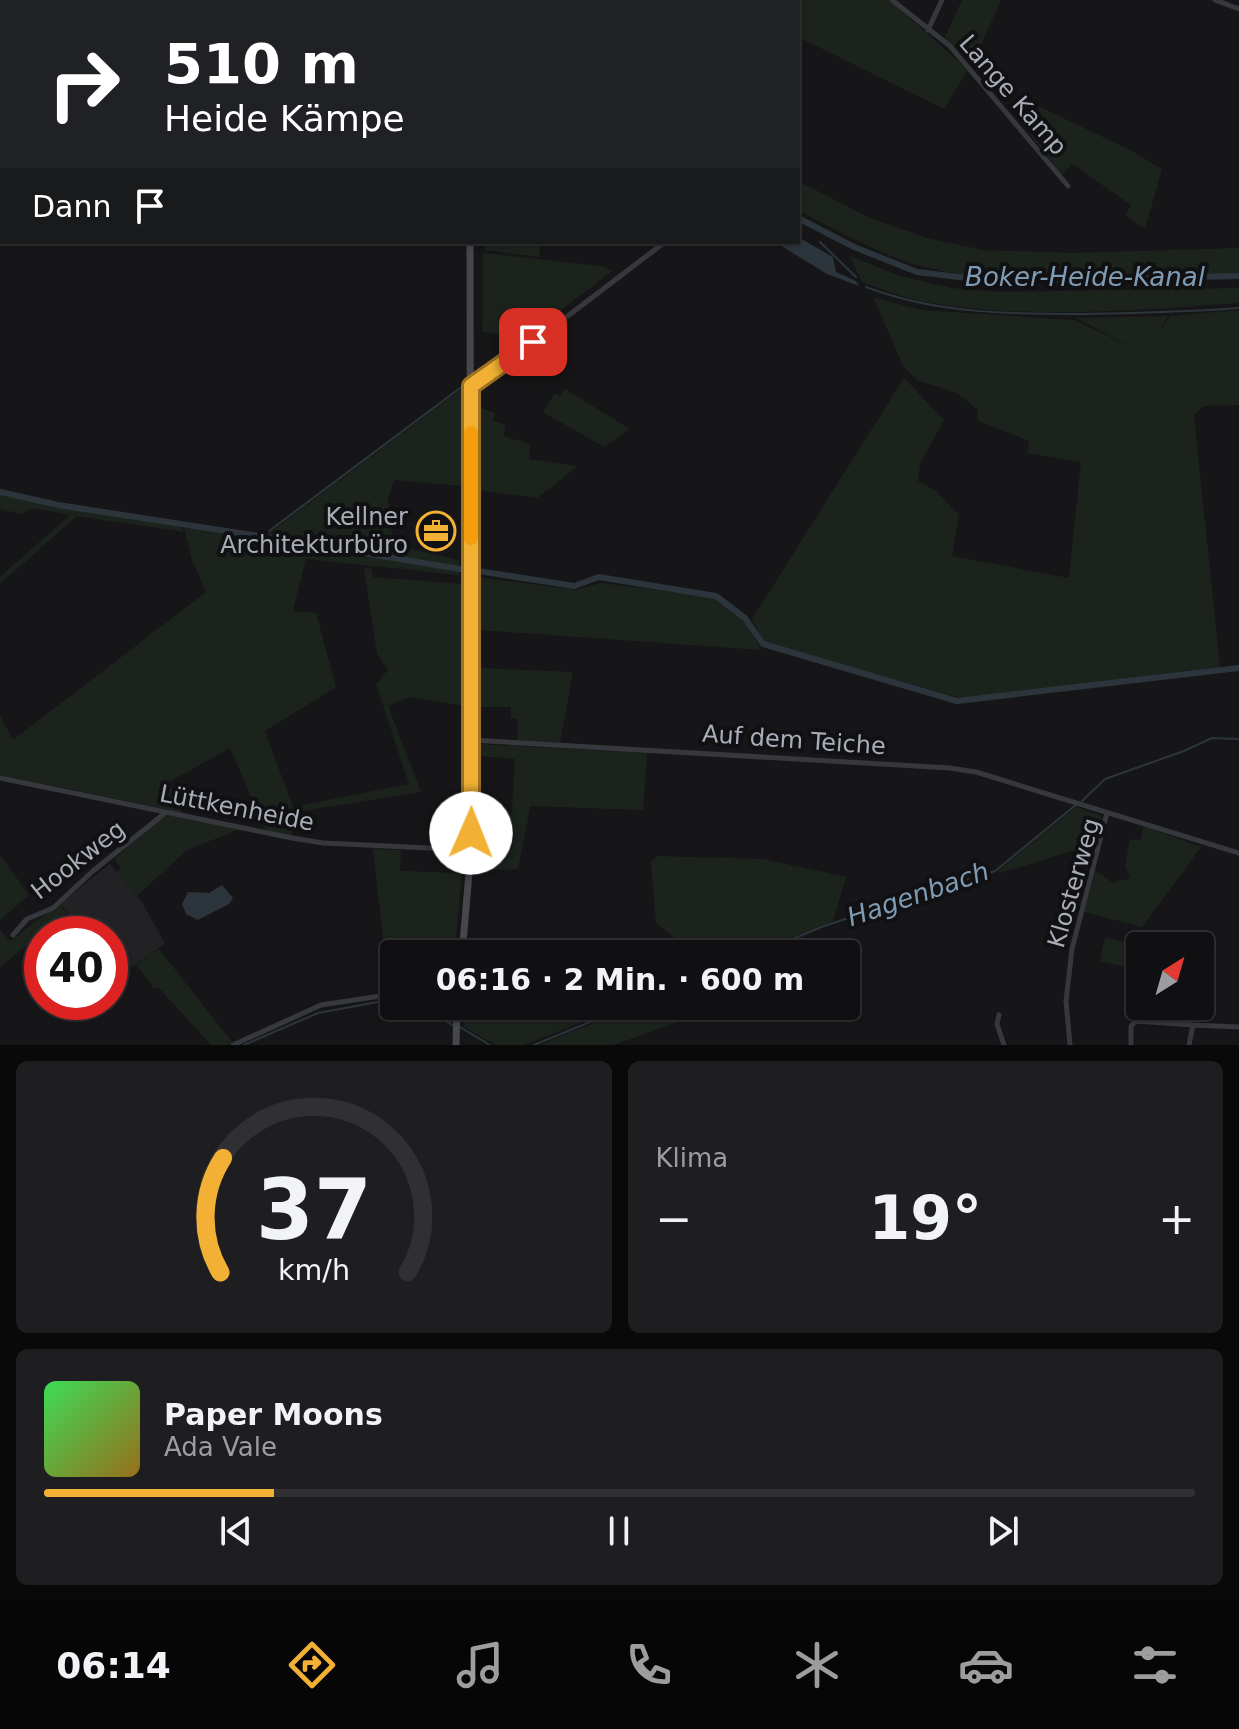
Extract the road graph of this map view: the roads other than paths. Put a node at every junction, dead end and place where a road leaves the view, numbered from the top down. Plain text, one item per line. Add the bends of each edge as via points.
1 (892, 0) edge
2 (942, 0) edge
3 (1215, 0) edge
4 (1239, 9) edge
5 (928, 30) junction
6 (1068, 186) dead end
7 (470, 244) edge
8 (662, 244) edge
9 (471, 386) junction
10 (471, 740) junction
11 (0, 778) edge
12 (166, 813) junction
13 (1107, 813) junction
14 (471, 850) junction
15 (1239, 853) edge
16 (13, 935) dead end
17 (463, 940) edge
18 (380, 996) edge
19 (999, 1015) dead end
20 (456, 1020) edge
21 (1193, 1025) junction
22 (1239, 1027) edge
23 (233, 1045) edge
24 (456, 1045) edge
25 (1004, 1045) edge
26 (1070, 1045) edge
27 (1131, 1045) edge
28 (1189, 1045) edge

1 - 5 street, Lange Kamp
2 - 5 street
3 - 4 street
5 - 6 street, Lange Kamp via 969,68
7 - 9 street
8 - 9 street
9 - 10 street
10 - 13 street, Auf dem Teiche via 950,768
10 - 14 street
11 - 12 street, Lüttkenheide
12 - 14 street, Lüttkenheide via 323,843
12 - 16 street, Hookweg
13 - 15 street, Klosterweg
13 - 26 street, Klosterweg via 1072,949 1066,1001
14 - 17 street
18 - 23 street via 321,1005
19 - 25 street
20 - 24 street
21 - 22 street
21 - 27 street via 1136,1021
21 - 28 street

